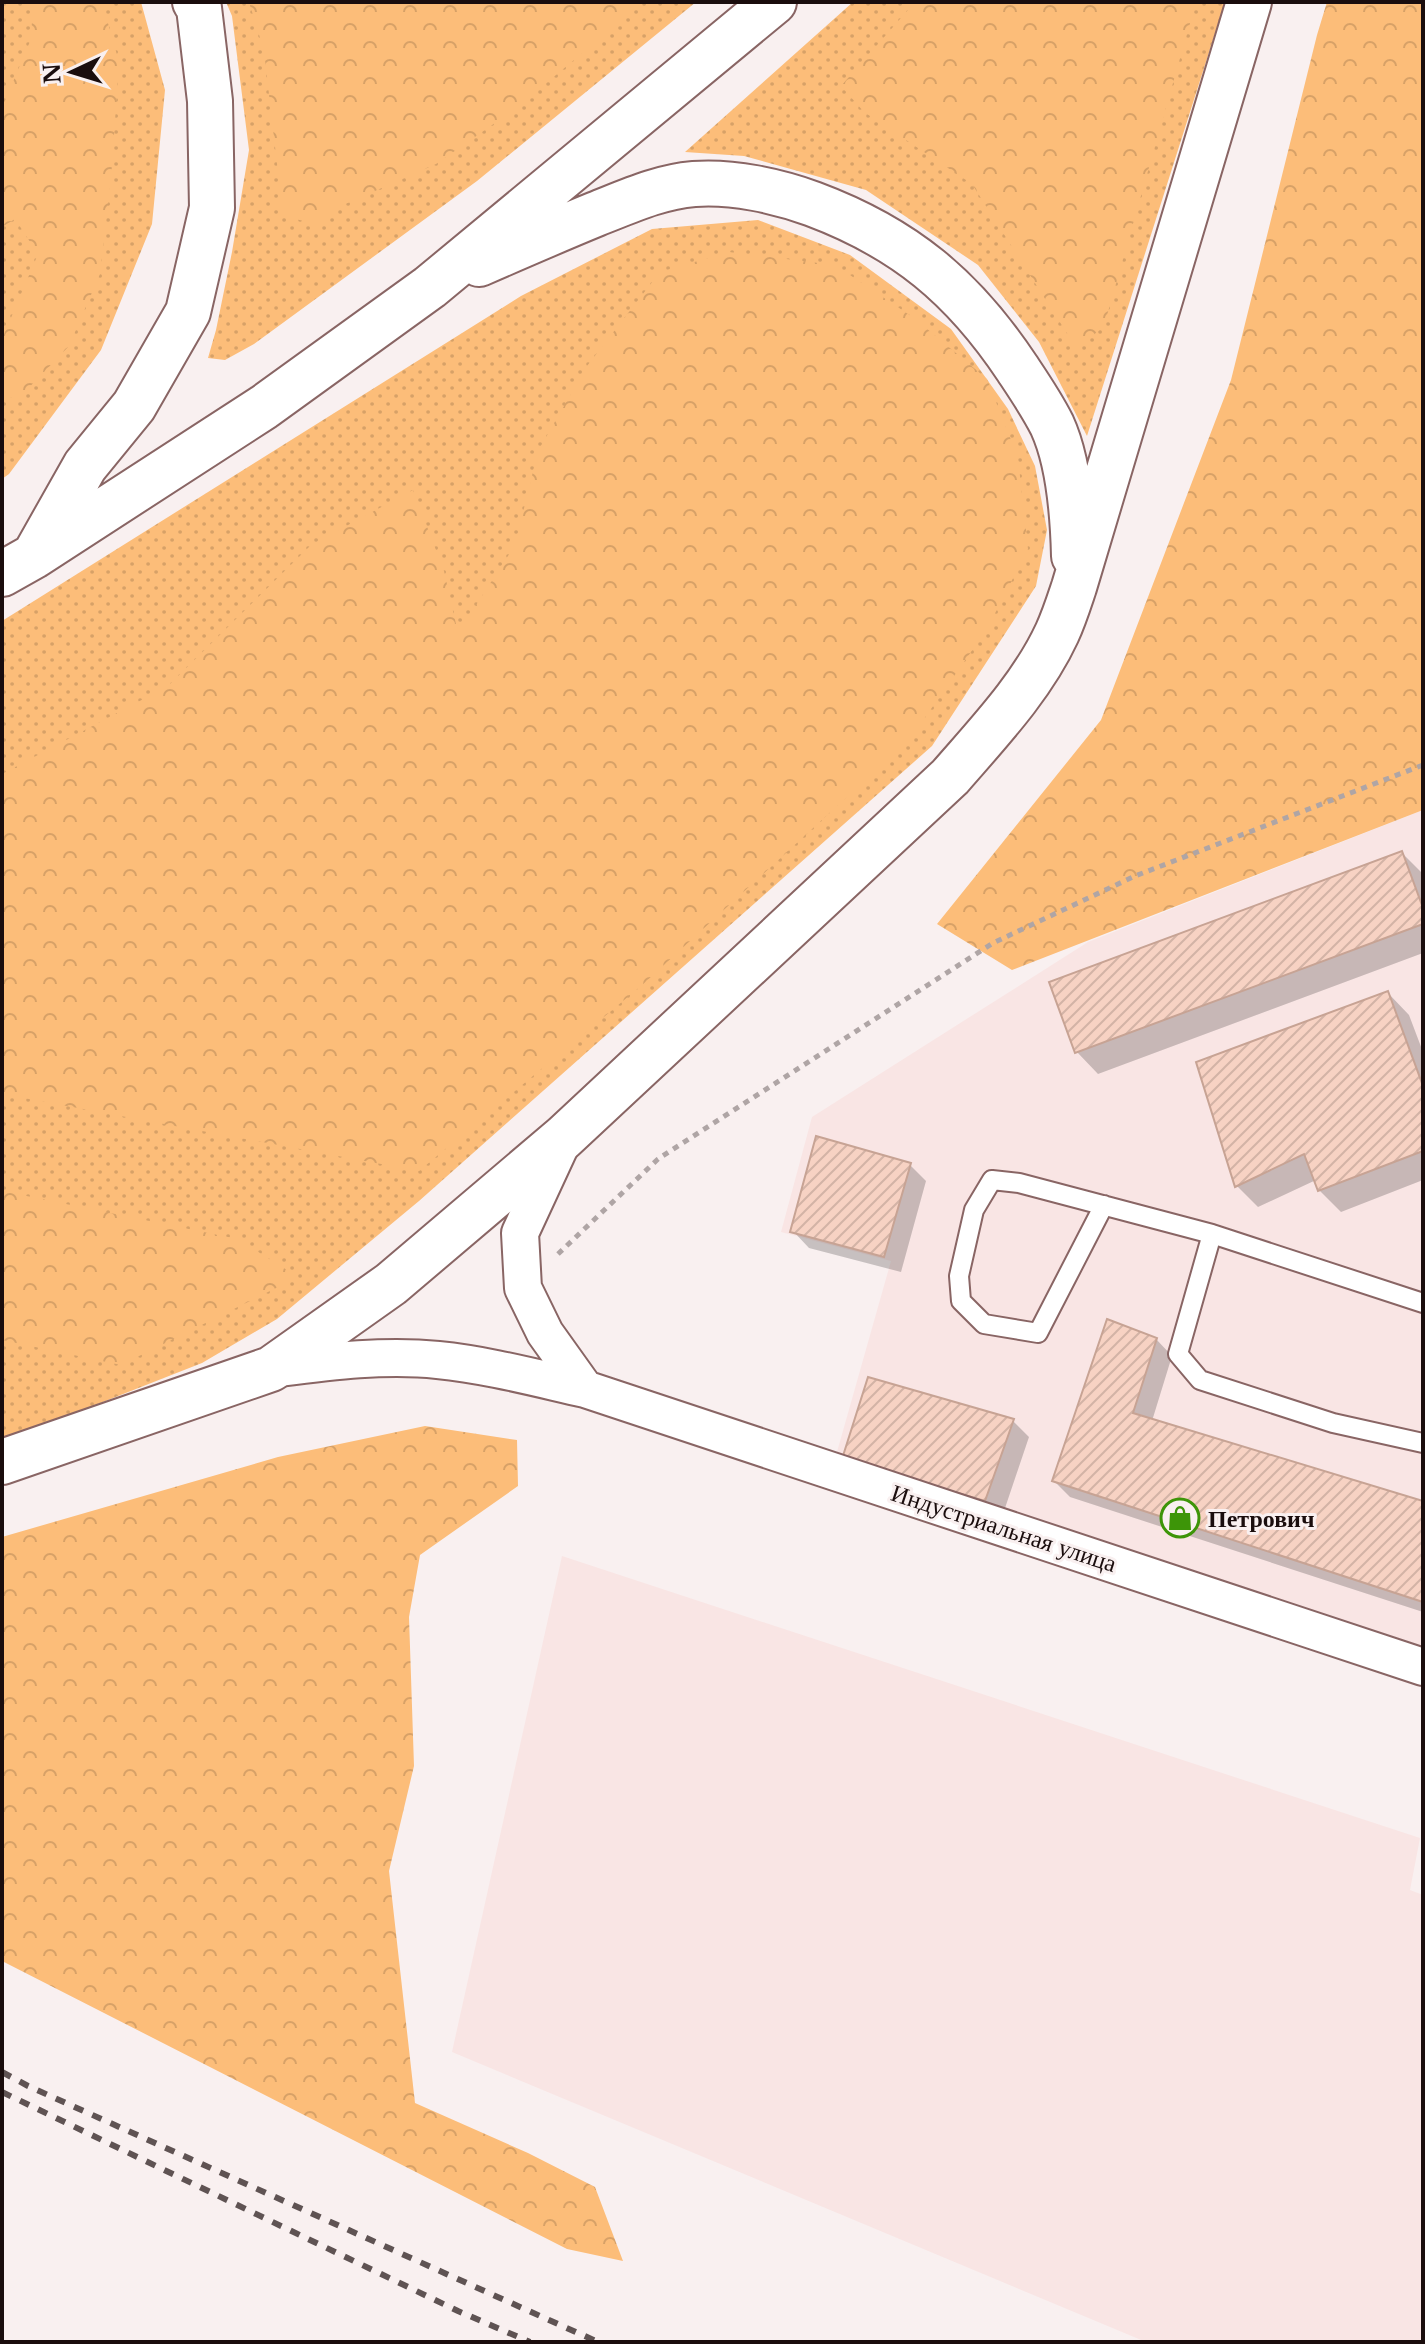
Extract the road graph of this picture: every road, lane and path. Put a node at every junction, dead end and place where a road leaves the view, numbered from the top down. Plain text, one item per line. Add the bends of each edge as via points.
1 (195, 2) edge
2 (774, 2) edge
3 (1249, 2) edge
4 (430, 287) junction
5 (18, 565) edge
6 (1074, 587) junction
7 (1423, 765) edge
8 (564, 1137) junction
9 (1104, 1205) junction
10 (1212, 1234) junction
11 (523, 1288) junction
12 (1423, 1303) edge
13 (271, 1369) junction
14 (585, 1389) junction
15 (1423, 1443) edge
16 (2, 1462) edge
17 (1423, 1667) edge

1 - 5 street via 210,101 212,208 188,312 134,406 85,466
2 - 4 street
3 - 6 street
4 - 5 street via 264,407
4 - 6 street via 655,190 696,184 759,188 852,219 937,273 998,339 1026,381 1052,426 1066,474
6 - 8 street via 1034,674 950,777
7 - 11 path via 1135,876 993,943 658,1159
8 - 11 street via 520,1233
8 - 13 street via 391,1284
9 - 9 lane via 992,1180 974,1210 959,1276 961,1301 984,1324 1038,1333
9 - 10 lane
10 - 12 lane
10 - 15 lane via 1178,1354 1200,1380 1333,1423
11 - 14 street via 545,1333
13 - 14 street, Индустриальная улица via 347,1360 436,1360
13 - 16 street
14 - 17 street, Индустриальная улица

